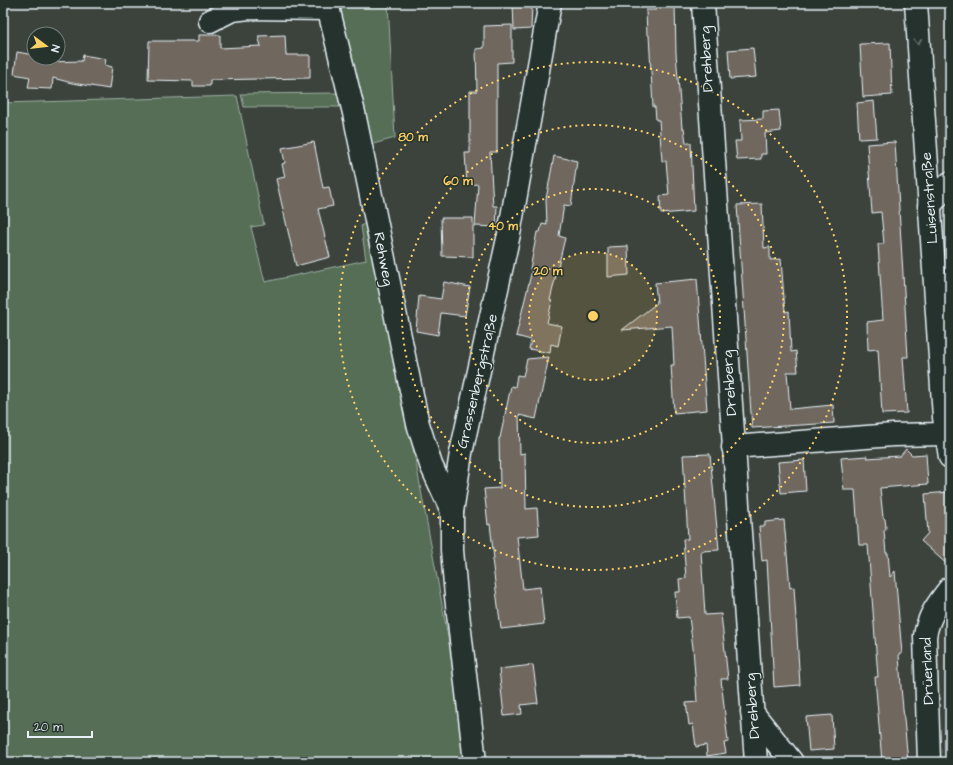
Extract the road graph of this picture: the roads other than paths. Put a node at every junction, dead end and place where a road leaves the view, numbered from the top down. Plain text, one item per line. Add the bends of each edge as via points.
1 (550, 3) edge
2 (703, 3) edge
3 (916, 3) edge
4 (328, 6) edge
5 (210, 21) dead end
6 (950, 183) edge
7 (929, 206) junction
8 (945, 426) junction
9 (733, 447) junction
10 (950, 457) edge
11 (452, 512) junction
12 (950, 588) edge
13 (752, 712) junction
14 (475, 762) edge
15 (756, 762) edge
16 (792, 762) edge
17 (929, 762) edge

1 - 11 street, Grassenbergstraße via 509,234 460,453
2 - 9 street, Drehberg
3 -> 7 street, Luisenstraße
4 - 5 street via 232,10
4 - 11 street, Rehweg via 354,113 418,424 431,465
6 - 7 street
7 - 8 street, Luisenstraße
8 - 9 street via 892,435
8 - 10 street, Luisenstraße
9 - 13 street, Drehberg
11 - 14 street, Grassenbergstraße via 456,596
12 - 17 street, Drüerland via 933,612 926,636
13 - 15 street, Drehberg
13 - 16 street

